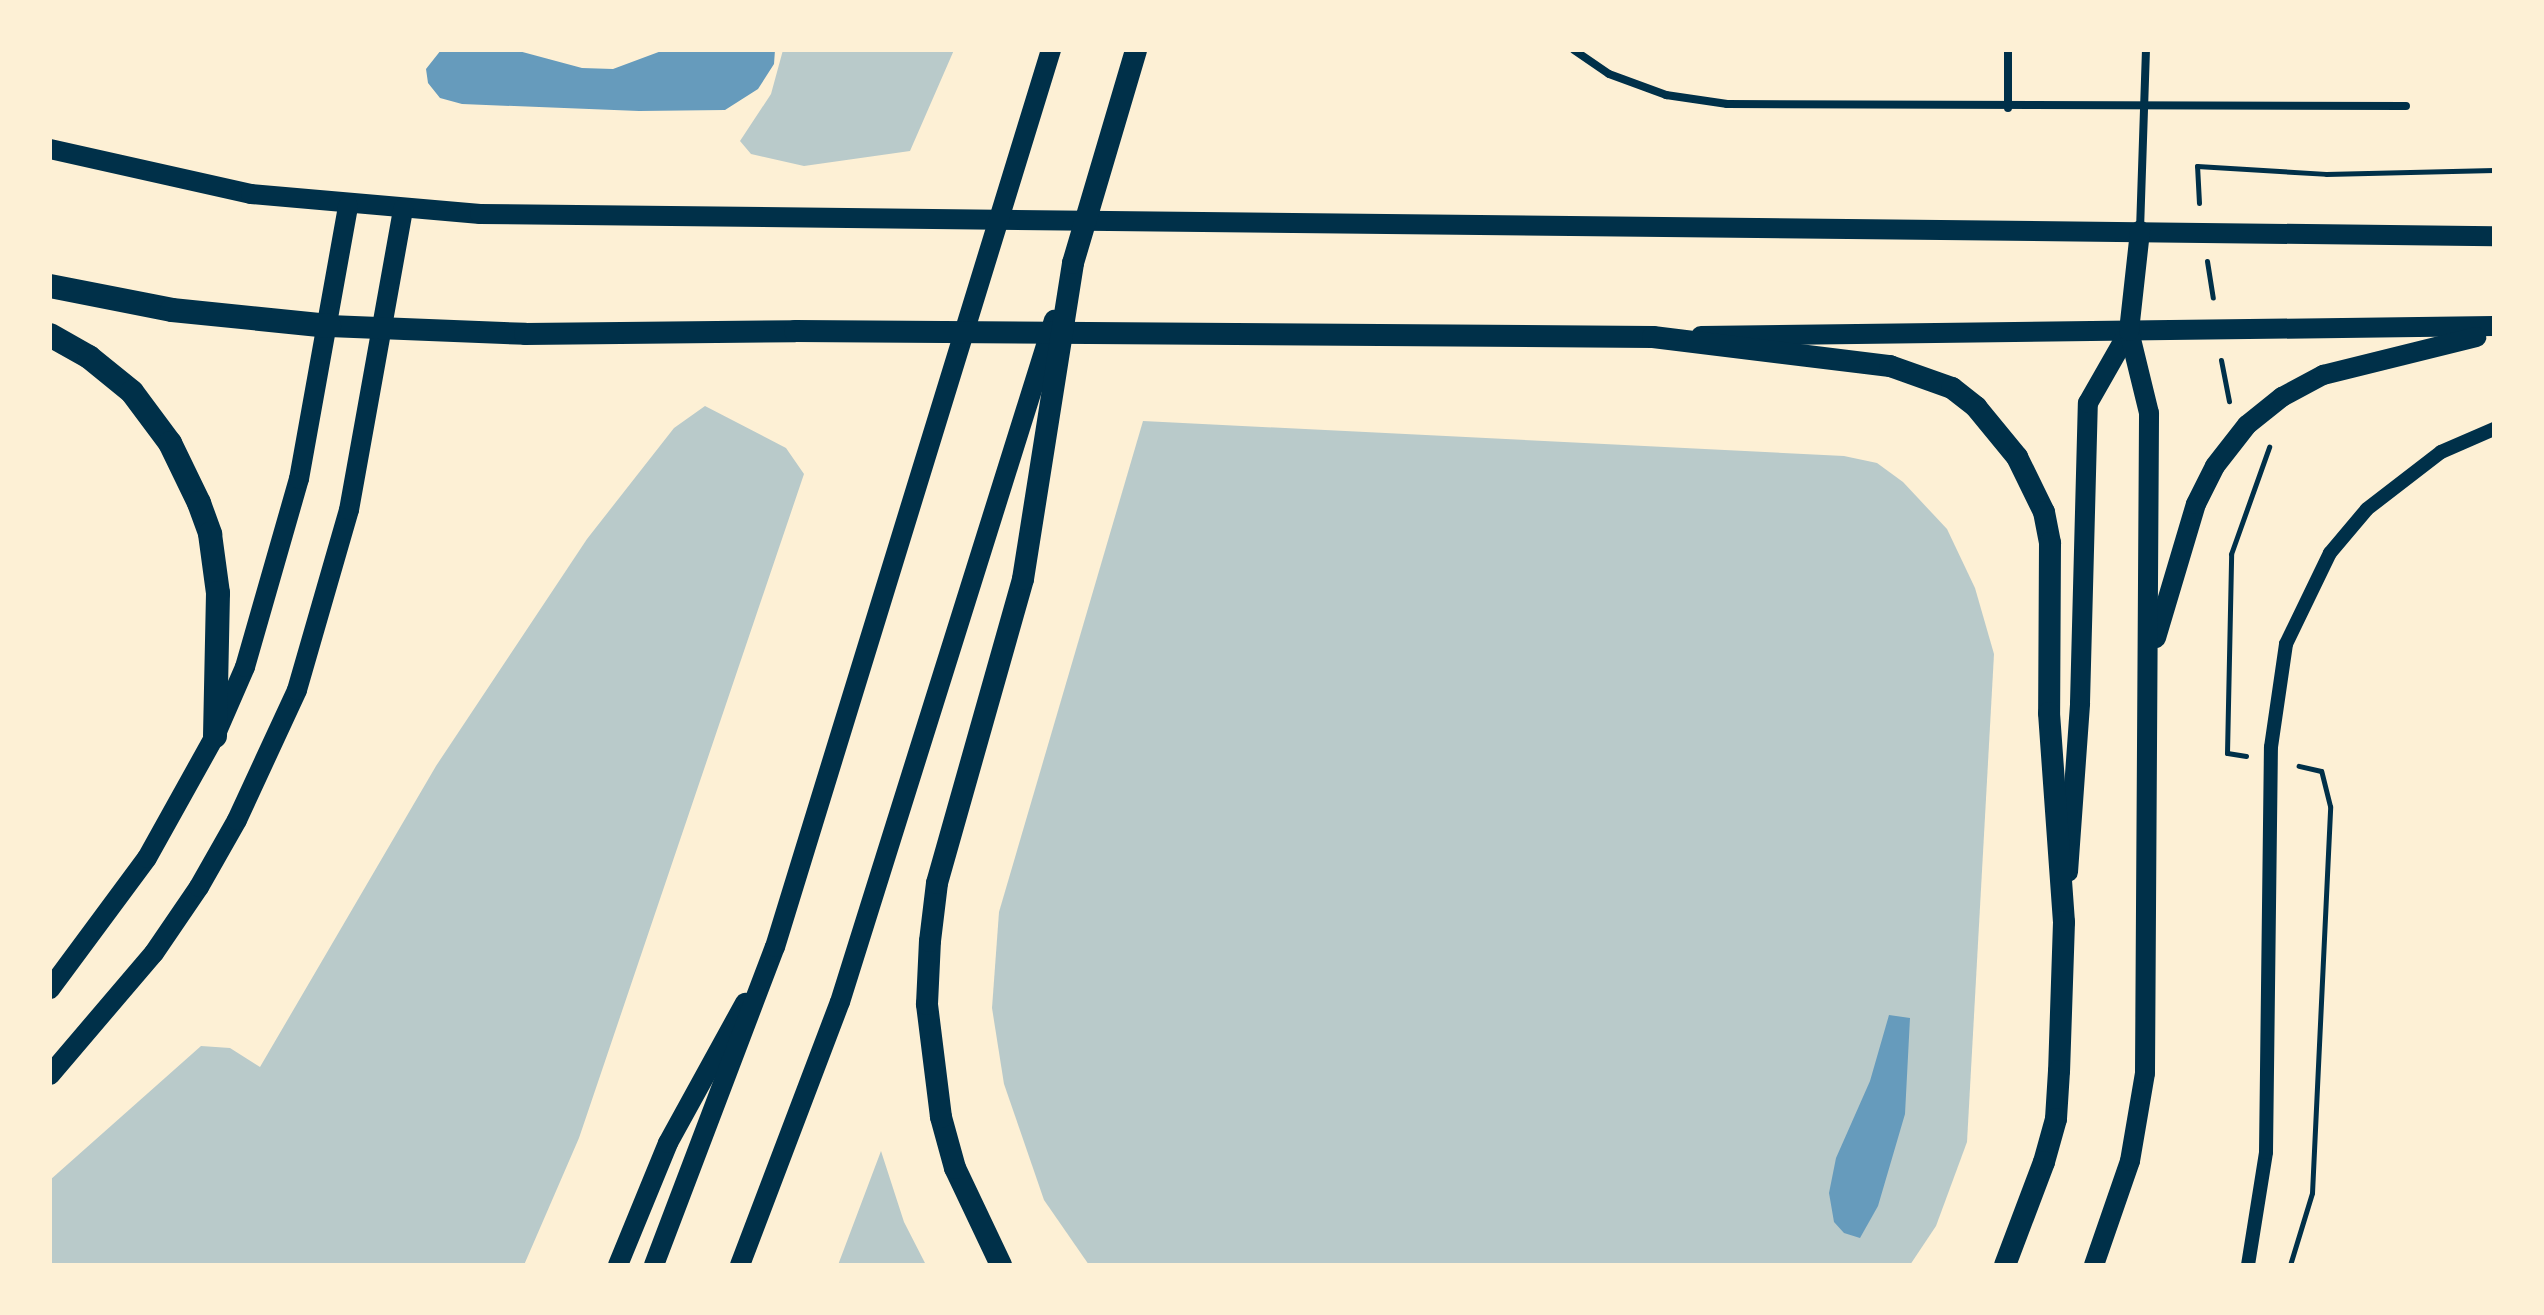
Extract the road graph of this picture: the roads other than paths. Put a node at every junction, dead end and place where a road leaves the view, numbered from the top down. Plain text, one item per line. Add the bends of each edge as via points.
1 (1051, 50) edge
2 (1136, 50) edge
3 (1574, 50) edge
4 (2008, 50) edge
5 (2146, 50) edge
6 (2406, 106) dead end
7 (2008, 108) junction
8 (2145, 109) junction
9 (50, 149) edge
10 (348, 206) junction
11 (403, 209) junction
12 (2140, 231) junction
13 (2494, 236) edge
14 (1073, 263) junction
15 (50, 286) edge
16 (329, 326) junction
17 (2494, 326) edge
18 (383, 327) junction
19 (2129, 331) junction
20 (2494, 332) edge
21 (50, 335) edge
22 (1653, 337) junction
23 (2494, 429) edge
24 (2150, 661) junction
25 (215, 736) junction
26 (2064, 922) junction
27 (775, 947) junction
28 (50, 989) edge
29 (50, 1075) edge
30 (618, 1265) edge
31 (654, 1265) edge
32 (740, 1265) edge
33 (1001, 1265) edge
34 (2005, 1265) edge
35 (2094, 1265) edge
36 (2248, 1265) edge

1 - 27 main road
2 - 14 highway
3 - 7 street via 1609,74 1666,95 1727,104
4 - 7 street
5 - 8 street
6 - 8 street
7 - 8 street
8 - 12 street
9 - 10 main road via 236,191
10 - 11 main road
10 - 16 main road
11 - 12 main road via 825,220
11 - 18 main road
12 - 13 main road
12 - 19 main road
14 - 32 main road via 840,1002
14 - 33 highway via 1023,579 937,883 930,941 927,1004 941,1117 955,1168
15 - 16 highway via 172,310
16 - 18 highway
16 - 25 main road via 284,545 245,667
17 - 19 main road
18 - 22 highway via 525,334
18 - 29 main road via 367,427 328,593 274,744 237,820 163,940
19 - 22 main road via 1967,329
19 - 24 main road via 2149,413
19 - 26 main road via 2088,403 2080,703
20 - 24 main road via 2323,375 2282,397 2247,425 2215,466 2196,504
21 - 25 highway via 89,357 132,392 170,443 199,503 210,534 218,593
22 - 26 highway via 1922,374 1976,407 2017,457 2044,512 2050,543 2049,713
23 - 36 street via 2441,452 2367,509 2330,553 2286,644 2271,747 2266,1152
24 - 35 main road via 2145,1073 2130,1161
25 - 28 main road via 147,858
26 - 34 highway via 2056,1119 2028,1214
27 - 30 main road via 668,1143
27 - 31 main road

